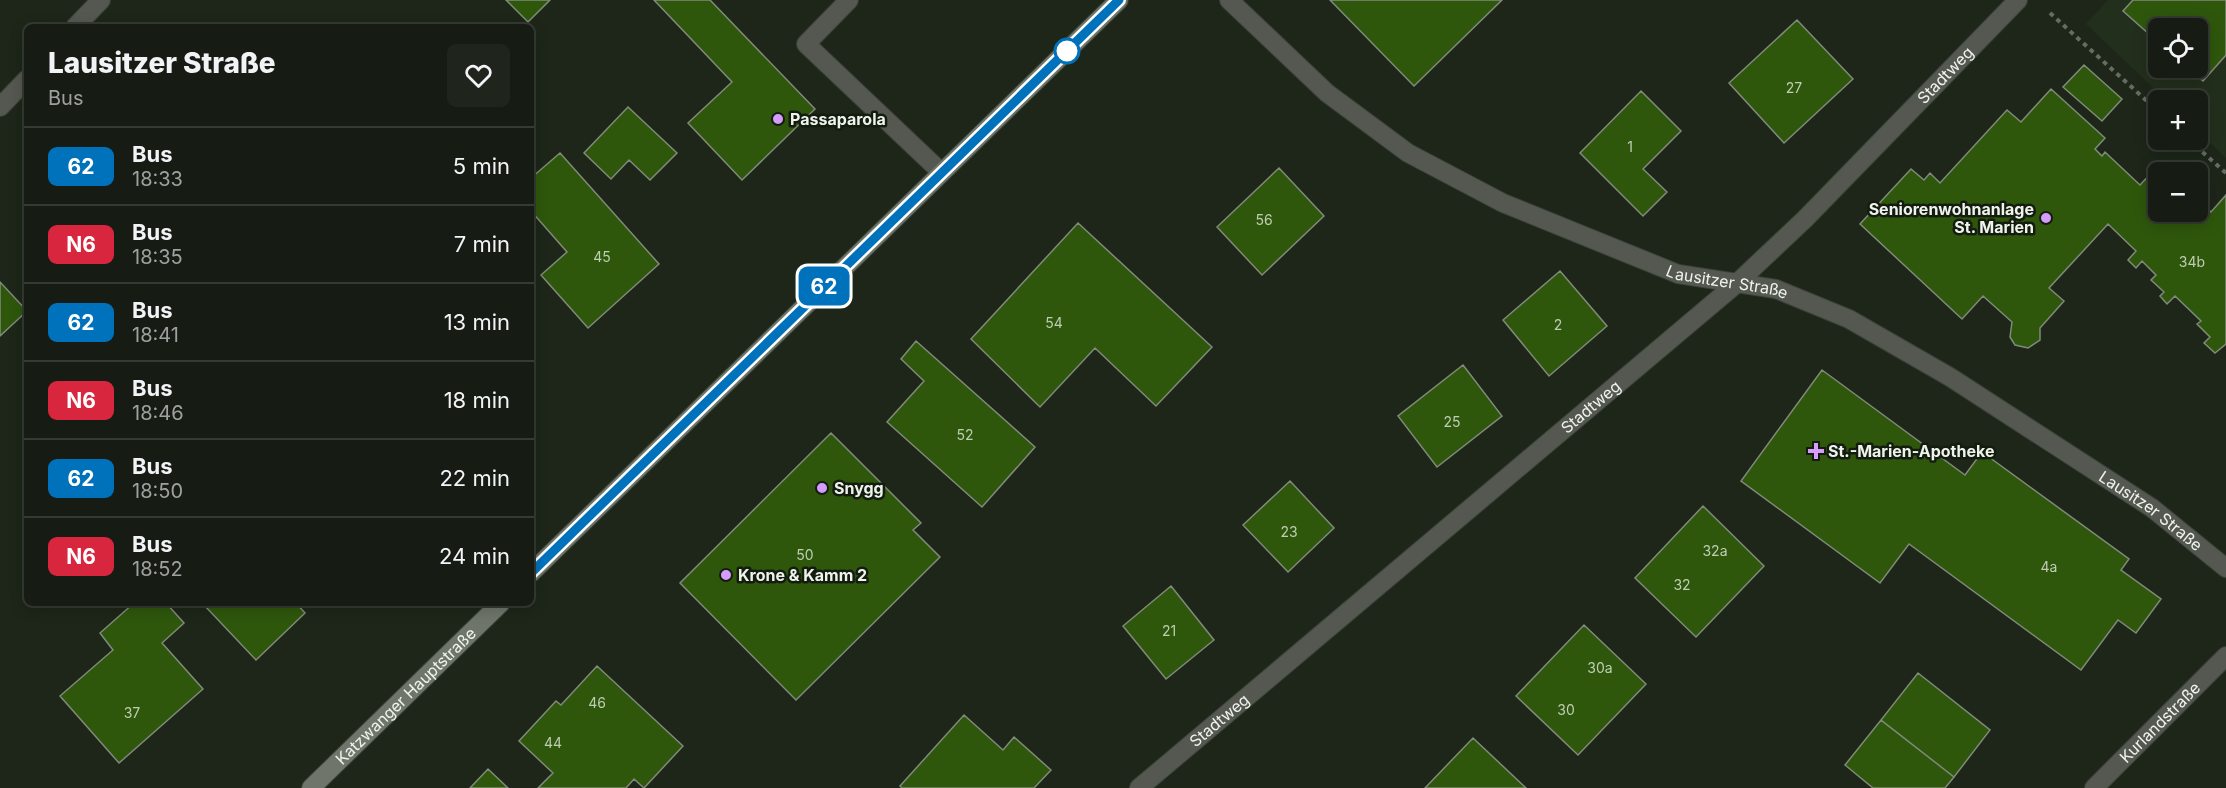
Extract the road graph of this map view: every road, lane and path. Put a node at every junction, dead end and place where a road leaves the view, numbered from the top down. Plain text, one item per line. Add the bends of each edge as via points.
1 (101, 0) edge
2 (849, 0) edge
3 (1119, 0) edge
4 (1229, 0) edge
5 (2018, 0) edge
6 (2045, 8) dead end
7 (78, 24) edge
8 (24, 82) edge
9 (2148, 102) edge
10 (0, 107) edge
11 (2200, 150) edge
12 (941, 172) junction
13 (2226, 173) edge
14 (1736, 284) junction
15 (2226, 568) edge
16 (534, 570) edge
17 (498, 606) edge
18 (2226, 656) edge
19 (311, 788) edge
20 (1139, 788) edge
21 (2094, 788) edge

1 - 7 street
2 - 12 street via 806,44
3 - 12 main road
4 - 14 street, Lausitzer Straße via 1327,93 1408,153 1503,203 1667,269
5 - 14 street, Stadtweg via 1805,219
6 - 9 path
8 - 10 street
11 - 13 path
12 - 16 main road
14 - 15 street, Lausitzer Straße via 1776,289 1849,319 1950,377 2152,508
14 - 20 street, Stadtweg
17 - 19 main road, Katzwanger Hauptstraße
18 - 21 street, Kurlandstraße

